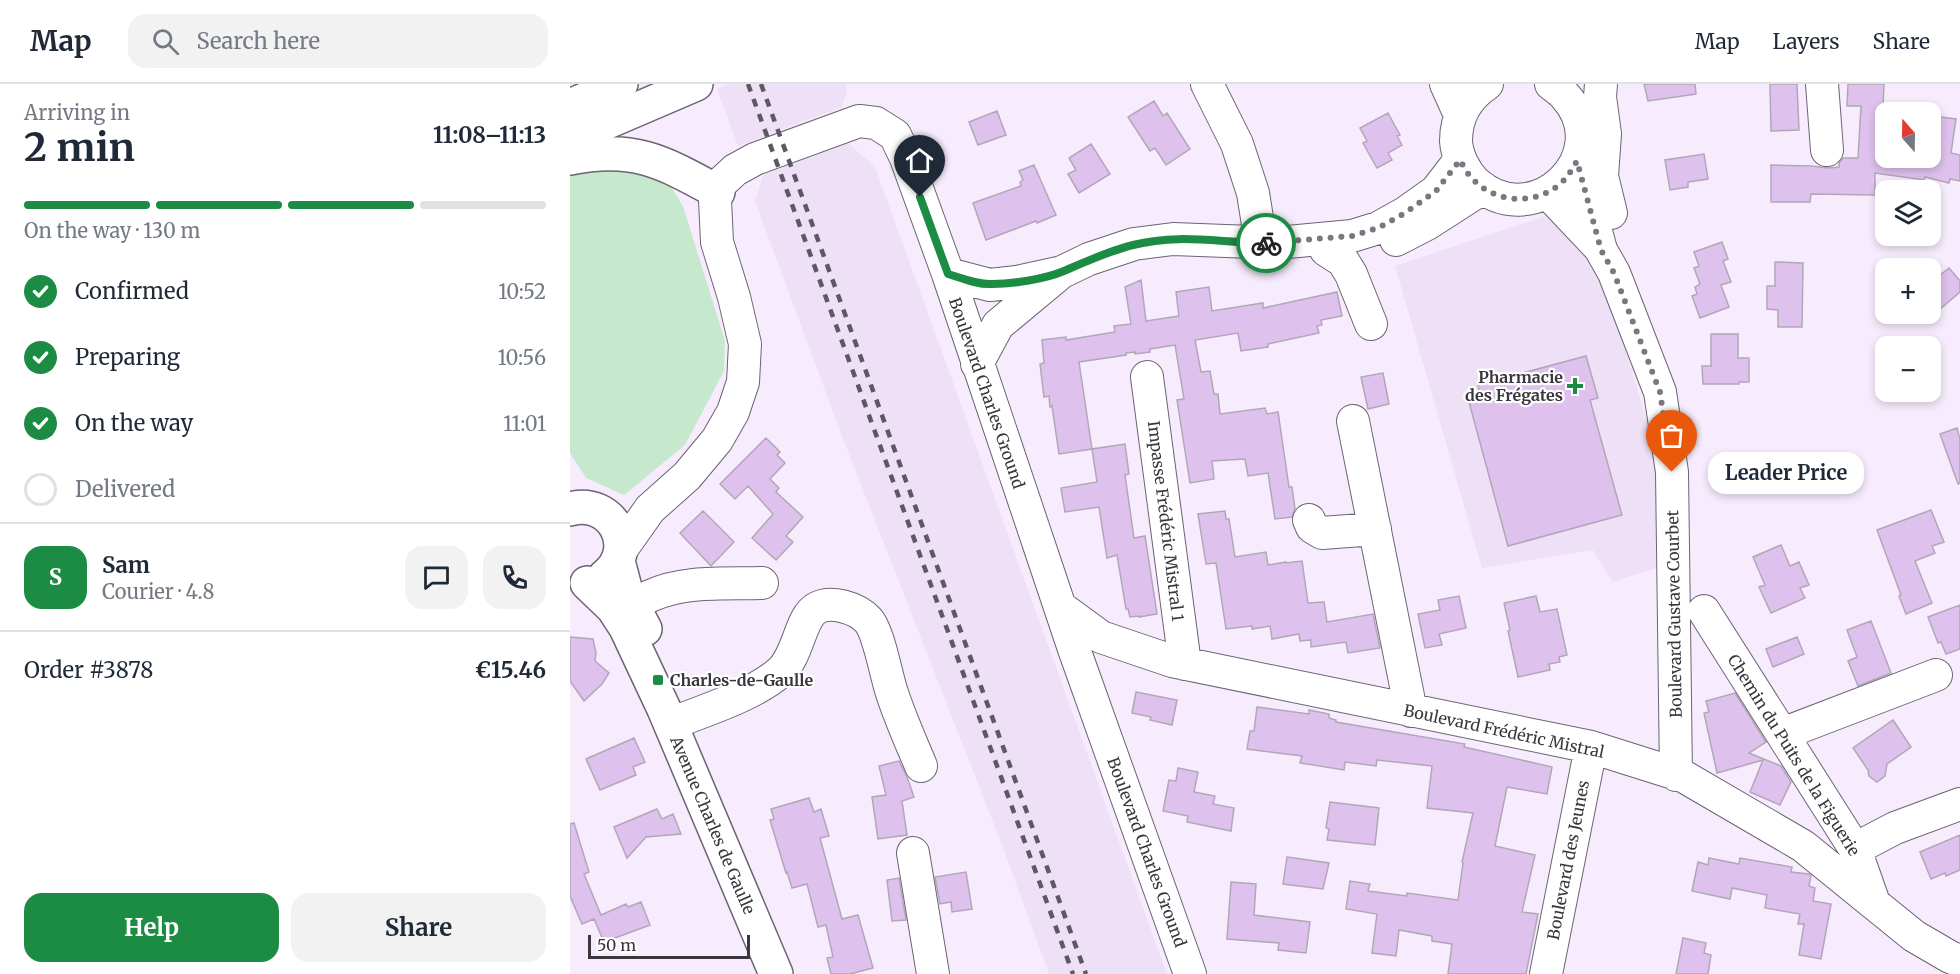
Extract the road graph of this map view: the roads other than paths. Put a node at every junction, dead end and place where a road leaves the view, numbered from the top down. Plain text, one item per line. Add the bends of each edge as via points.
1 (621, 84) edge
2 (696, 84) edge
3 (1207, 84) edge
4 (1446, 84) edge
5 (1487, 84) edge
6 (1551, 84) edge
7 (1601, 84) edge
8 (1822, 84) edge
9 (1575, 98) edge
10 (570, 106) edge
11 (1460, 115) junction
12 (570, 138) edge
13 (1827, 150) dead end
14 (570, 158) edge
15 (1460, 160) junction
16 (1577, 161) junction
17 (1483, 188) junction
18 (718, 192) junction
19 (1548, 193) junction
20 (1269, 243) junction
21 (1326, 250) junction
22 (1607, 262) junction
23 (1062, 272) junction
24 (948, 274) junction
25 (1371, 324) dead end
26 (977, 364) junction
27 (1147, 377) dead end
28 (1353, 421) dead end
29 (583, 503) edge
30 (650, 509) junction
31 (1309, 520) dead end
32 (1375, 529) junction
33 (620, 555) junction
34 (579, 582) edge
35 (762, 583) dead end
36 (1059, 607) junction
37 (626, 611) junction
38 (1704, 612) dead end
39 (1074, 649) junction
40 (1179, 663) junction
41 (1936, 675) dead end
42 (1411, 711) junction
43 (667, 716) junction
44 (1782, 734) junction
45 (1591, 747) junction
46 (921, 766) dead end
47 (1676, 775) junction
48 (1960, 804) edge
49 (1856, 849) junction
50 (913, 853) dead end
51 (1874, 903) junction
52 (1960, 961) edge
53 (776, 974) edge
54 (933, 974) edge
55 (1190, 974) edge
56 (1546, 974) edge

1 - 10 main road
2 - 12 main road
3 - 20 street via 1237,144
4 - 11 street
5 - 11 street via 1468,101
6 - 9 street via 1565,96
7 - 22 street via 1605,134 1602,176 1613,222
8 - 13 street
9 - 16 street via 1581,128
11 - 15 street via 1456,130
14 - 18 main road via 618,153 652,159
15 - 17 street via 1469,176
15 - 20 street via 1436,191 1378,228 1352,236
16 - 19 street via 1565,179
16 - 22 street, Boulevard Gustave Courbet
17 - 19 street via 1513,200
17 - 21 street via 1390,243 1354,250
18 - 24 street, Boulevard Charles Ground via 721,183 735,170 755,159 859,121 876,123 895,135 903,151
18 - 30 street via 717,242 745,344 743,382 733,412 717,440 687,476
19 - 22 street, Boulevard Gustave Courbet
20 - 21 street
20 - 23 street via 1173,239 1134,244
21 - 25 street via 1343,261 1351,274
22 - 47 street, Boulevard Gustave Courbet via 1660,392 1672,472
23 - 24 street via 990,285
23 - 26 street via 998,326
24 - 26 street, Boulevard Charles Ground
26 - 36 street, Boulevard Charles Ground
27 - 40 street, Impasse Frédéric Mistral 1
28 - 32 street
29 - 30 street
29 - 33 main road, Avenue Charles de Gaulle via 612,520 621,539
30 - 33 street
31 - 32 street via 1322,533
32 - 42 street
33 - 34 main road via 600,579
33 - 37 main road, Avenue Charles de Gaulle
34 - 37 main road, Avenue Charles de Gaulle via 613,608
35 - 37 street via 673,589 650,596
36 - 39 street, Boulevard Charles Ground
36 - 40 street, Boulevard Frédéric Mistral via 1101,637
37 - 43 main road, Avenue Charles de Gaulle via 651,645
38 - 44 street, Chemin du Puits de la Figuerie
39 - 40 street, Boulevard Frédéric Mistral
39 - 55 street, Boulevard Charles Ground
40 - 42 street, Boulevard Frédéric Mistral
41 - 44 street
42 - 45 street, Boulevard Frédéric Mistral
43 - 46 street via 757,688 782,670 795,652 808,615 818,607 835,604 868,620 875,633 891,692
43 - 53 main road, Avenue Charles de Gaulle
44 - 49 street, Chemin du Puits de la Figuerie
45 - 47 street, Boulevard Frédéric Mistral
45 - 56 street, Boulevard des Jeunes
47 - 51 street, Boulevard Frédéric Mistral via 1803,846
48 - 49 street via 1895,828
49 - 51 street, Chemin du Puits de la Figuerie
50 - 54 street
51 - 52 street, Boulevard Frédéric Mistral via 1914,936

